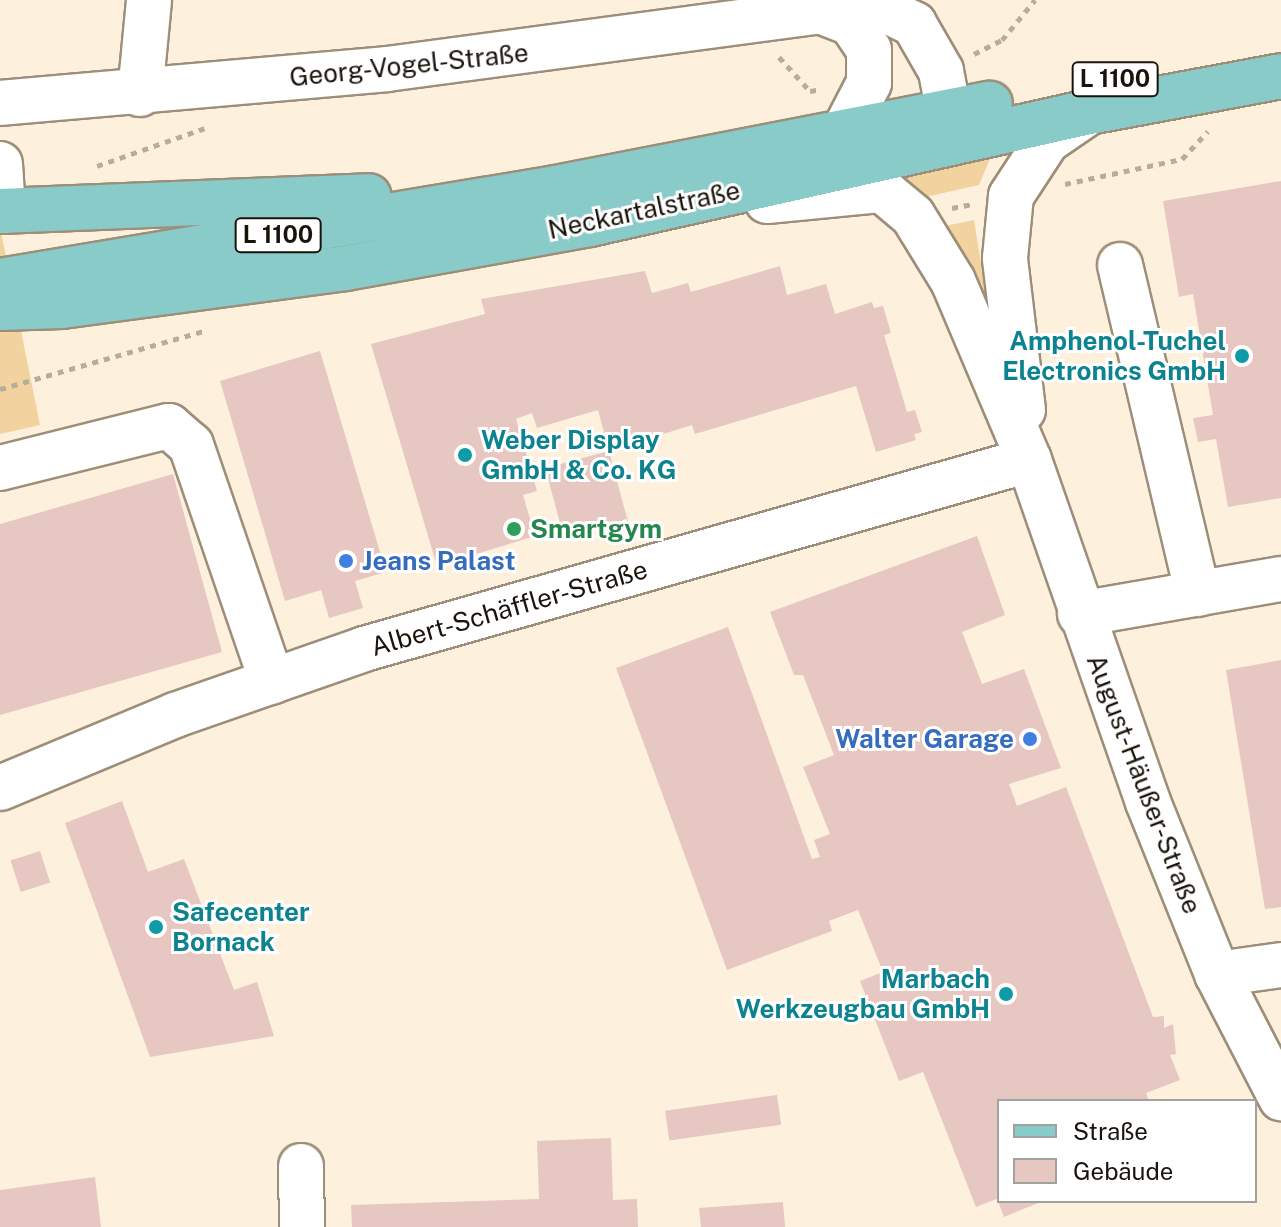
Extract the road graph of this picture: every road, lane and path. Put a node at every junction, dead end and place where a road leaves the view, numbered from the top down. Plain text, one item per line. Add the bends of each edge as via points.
1 (149, 0) edge
2 (816, 5) edge
3 (638, 19) edge
4 (1281, 46) edge
5 (1281, 76) edge
6 (140, 94) junction
7 (0, 103) edge
8 (1089, 112) junction
9 (951, 127) junction
10 (844, 131) junction
11 (0, 164) edge
12 (556, 188) junction
13 (1, 211) edge
14 (590, 224) junction
15 (1120, 265) dead end
16 (0, 281) edge
17 (62, 306) junction
18 (0, 308) edge
19 (0, 326) edge
20 (1029, 460) junction
21 (0, 468) edge
22 (1281, 579) edge
23 (1198, 594) junction
24 (1080, 614) junction
25 (272, 682) junction
26 (0, 788) edge
27 (1281, 965) edge
28 (1217, 974) junction
29 (1281, 1098) edge
30 (301, 1166) dead end
31 (302, 1227) edge

1 - 6 street
2 - 3 street, Georg-Vogel-Straße
2 - 9 street, Georg-Vogel-Straße via 873,4 914,24 941,71
2 - 10 street via 851,23 869,50 869,83
3 - 6 street, Georg-Vogel-Straße
4 - 9 main road, Neckartalstraße / L 1100
5 - 8 main road, Neckartalstraße / L 1100
6 - 7 street, Georg-Vogel-Straße
8 - 9 main road, Neckartalstraße / L 1100
8 - 20 street, August-Häußer-Straße via 1047,141 1011,196 1005,258
9 - 10 main road, Neckartalstraße / L 1100
9 - 14 main road, Neckartalstraße / L 1100
10 - 12 main road, Neckartalstraße / L 1100
11 - 13 street
12 - 13 main road
12 - 16 main road, Neckartalstraße / L 1100
14 - 17 main road, Neckartalstraße / L 1100 via 346,268
14 - 20 street, August-Häußer-Straße via 882,190 913,216 953,281
15 - 23 street
17 - 18 main road, Neckartalstraße / L 1100
17 - 19 main road
20 - 24 street, August-Häußer-Straße
20 - 25 street, Albert-Schäffler-Straße via 364,649
21 - 25 street via 169,426 191,445
22 - 23 street
23 - 24 street
24 - 28 street, August-Häußer-Straße
25 - 26 street, Albert-Schäffler-Straße via 175,715
27 - 28 street
28 - 29 street, August-Häußer-Straße
30 - 31 street

